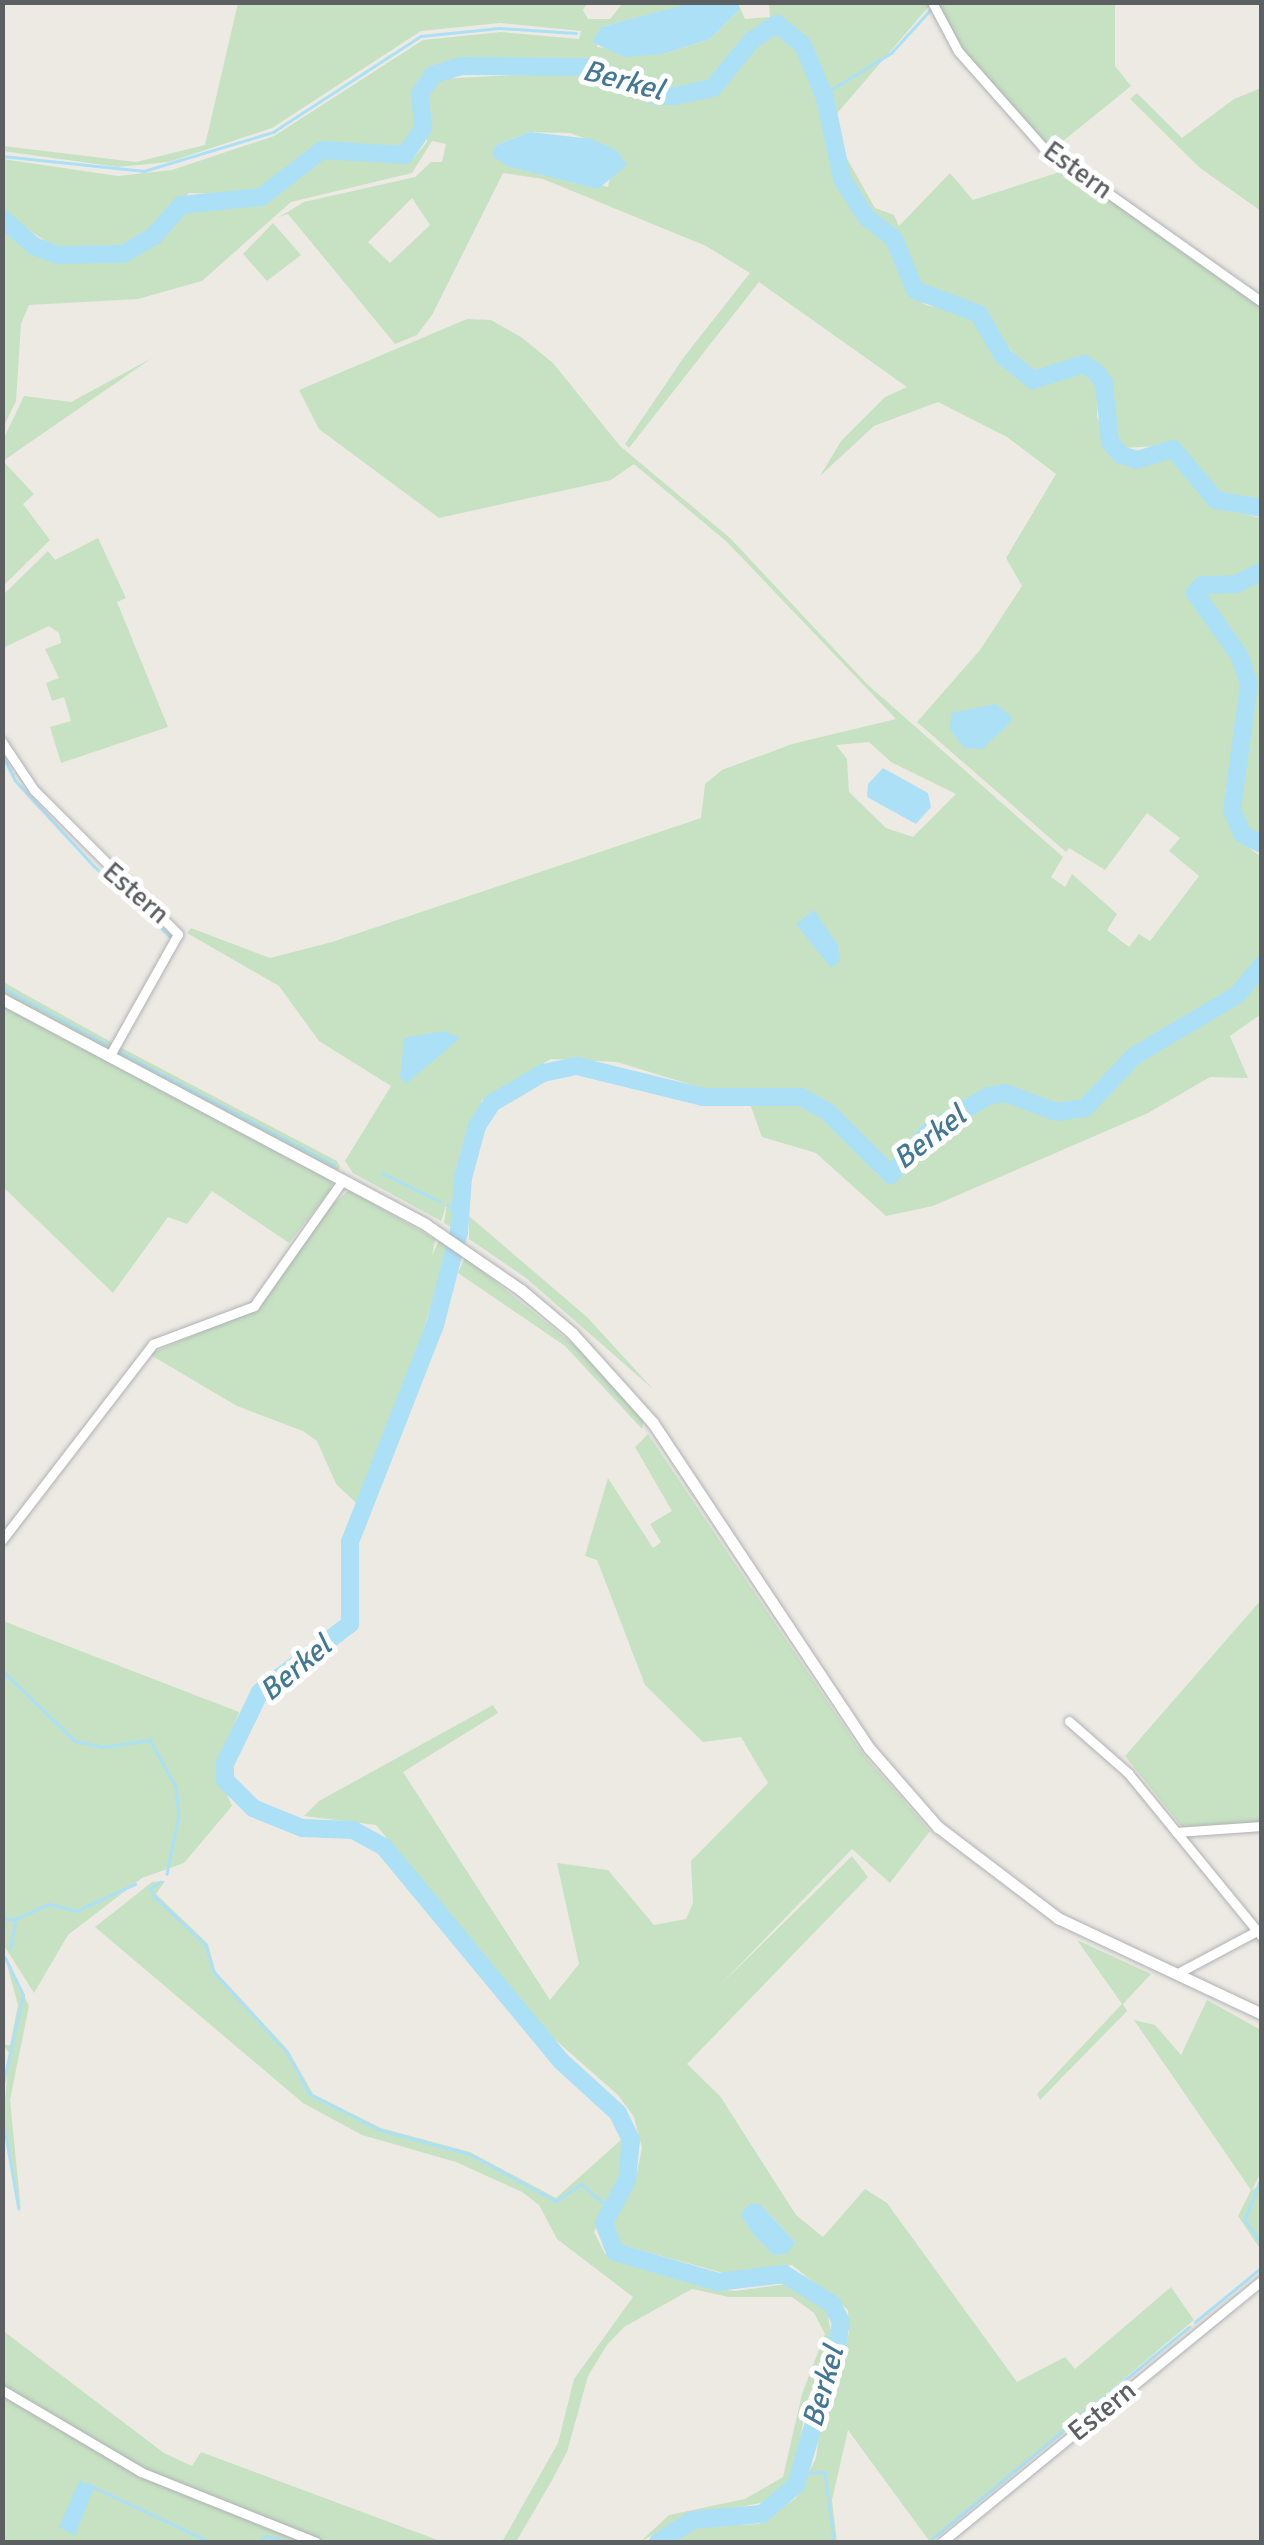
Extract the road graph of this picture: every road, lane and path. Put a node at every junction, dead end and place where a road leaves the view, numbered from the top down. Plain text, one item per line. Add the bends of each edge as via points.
1 (932, 2) edge
2 (1262, 302) edge
3 (2, 742) edge
4 (2, 999) edge
5 (110, 1058) junction
6 (343, 1180) junction
7 (2, 1540) edge
8 (1069, 1721) dead end
9 (1262, 1826) edge
10 (1176, 1832) junction
11 (1259, 1934) edge
12 (1176, 1974) junction
13 (1262, 2014) edge
14 (1262, 2280) edge
15 (2, 2390) edge
16 (316, 2542) edge
17 (942, 2542) edge

1 - 2 street, Estern via 958,51 1043,147
3 - 5 street, Estern via 34,790 178,934
4 - 5 street
5 - 6 street
6 - 7 street via 254,1306 153,1344
6 - 12 street via 480,1258 572,1333 653,1423 869,1748 963,1850 1033,1902
8 - 10 street via 1128,1773
9 - 10 street
10 - 11 street
11 - 12 street
12 - 13 street
14 - 17 street, Estern
15 - 16 street via 141,2472

